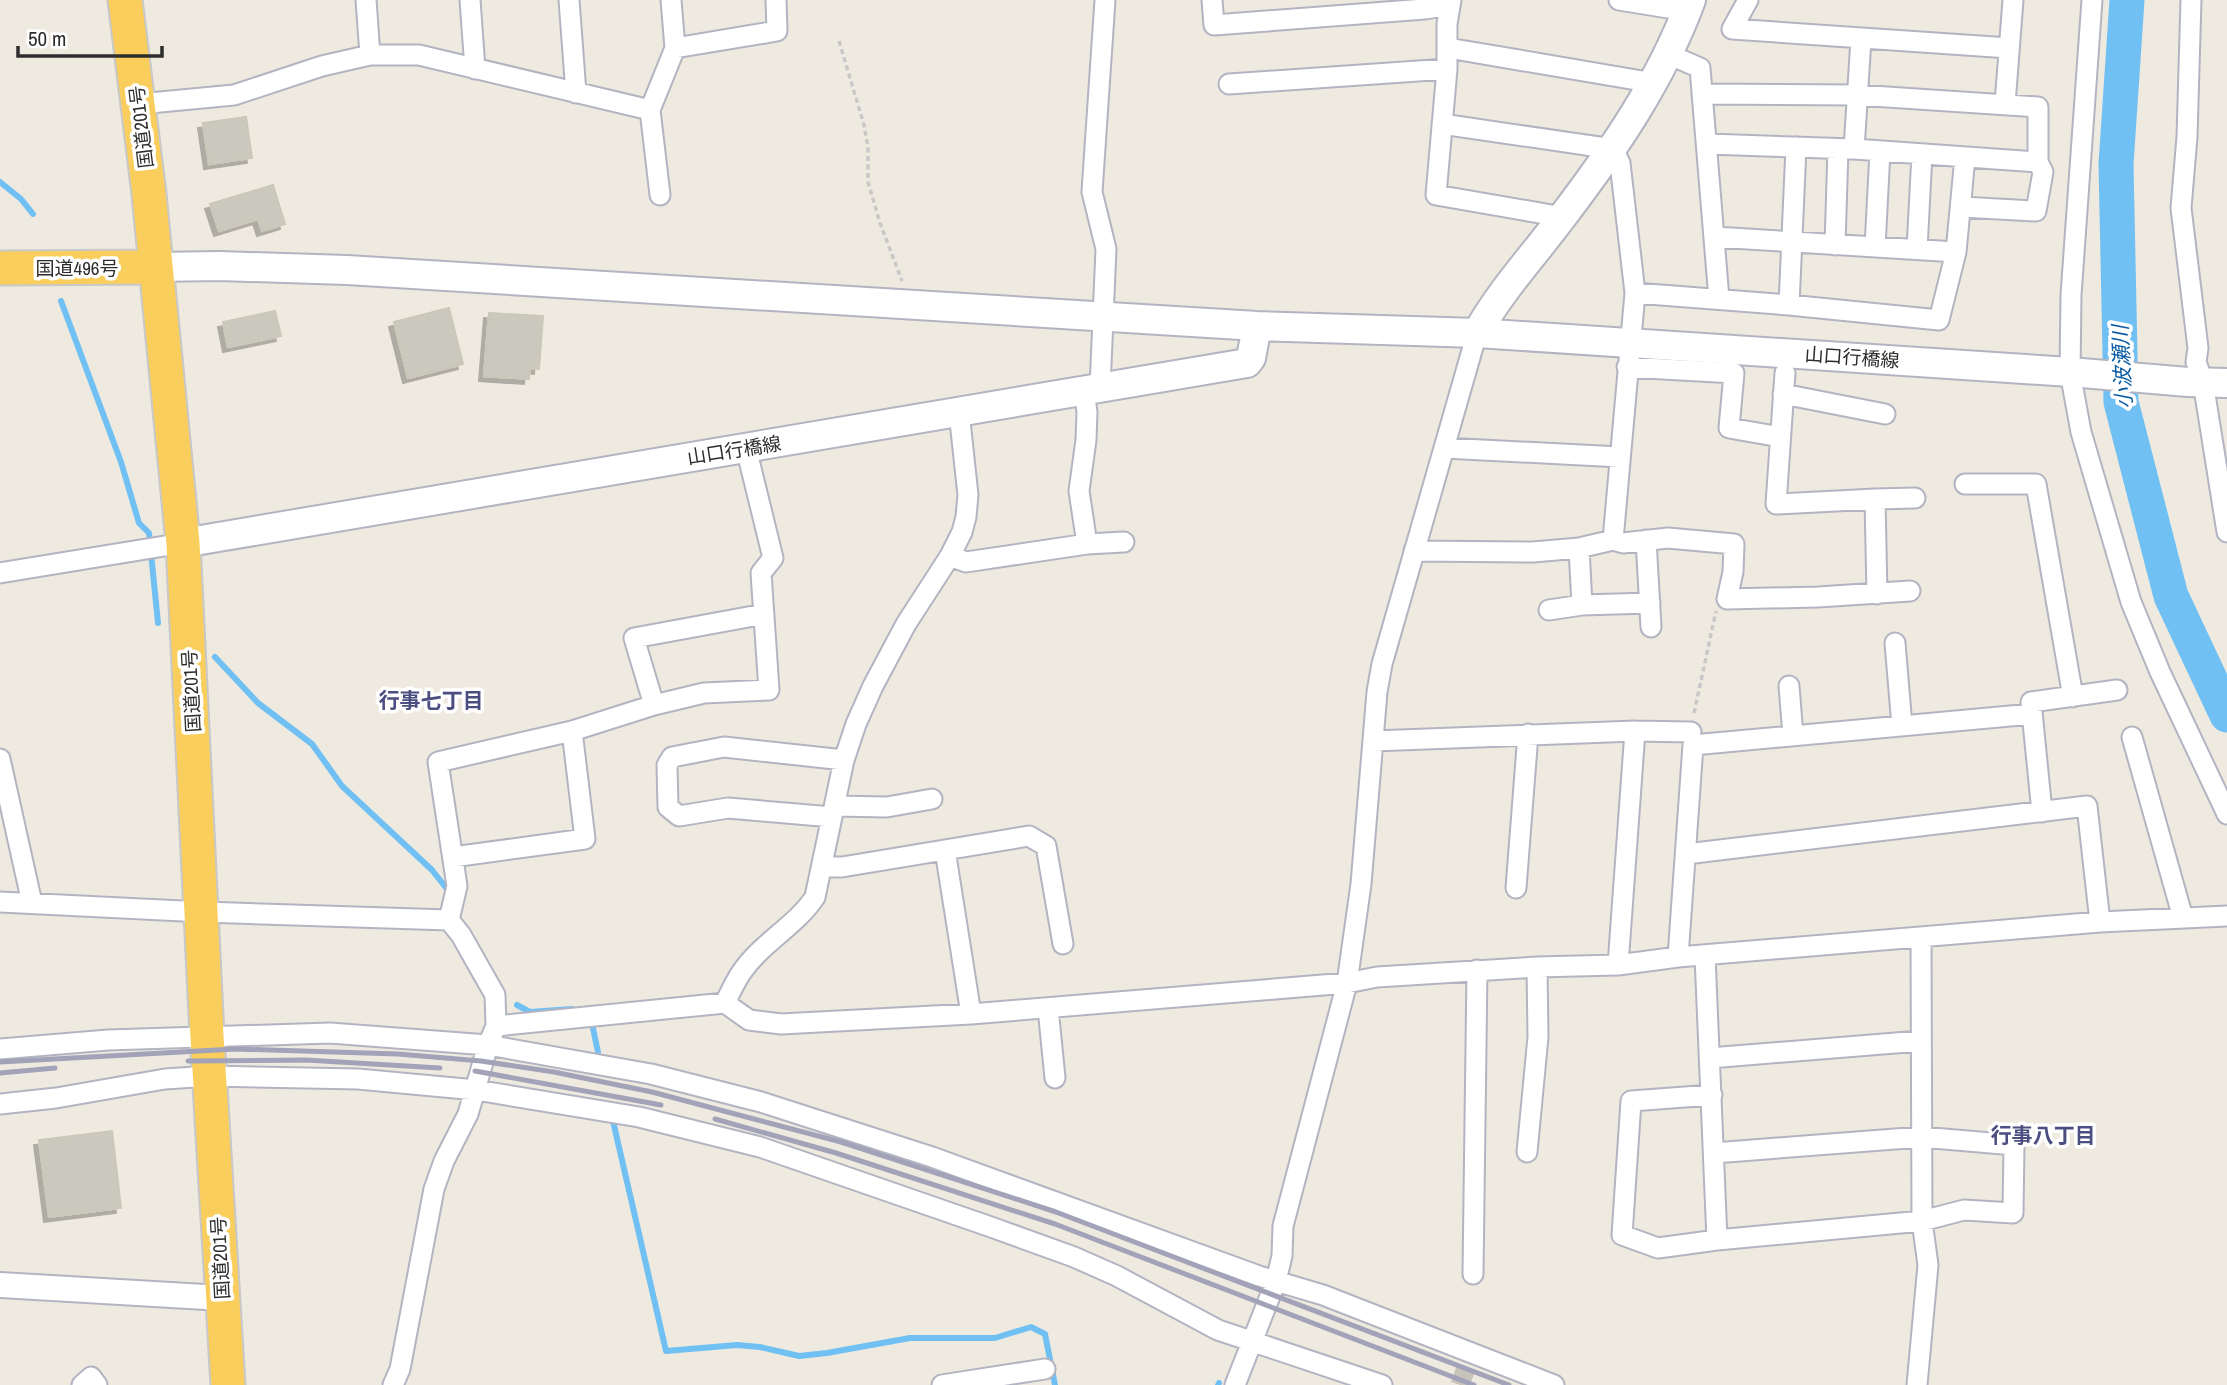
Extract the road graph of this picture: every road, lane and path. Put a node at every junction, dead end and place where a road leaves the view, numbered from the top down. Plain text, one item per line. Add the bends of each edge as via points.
1 (125, 0) edge
2 (366, 0) edge
3 (470, 0) edge
4 (569, 0) edge
5 (671, 0) edge
6 (776, 0) edge
7 (1104, 0) edge
8 (1212, 0) edge
9 (1619, 0) edge
10 (1748, 0) edge
11 (2013, 0) edge
12 (2092, 0) edge
13 (2191, 0) edge
14 (1451, 2) edge
15 (1689, 6) edge
16 (1861, 38) junction
17 (839, 41) dead end
18 (675, 48) junction
19 (1448, 48) junction
20 (2009, 48) junction
21 (1668, 54) junction
22 (370, 55) junction
23 (475, 69) junction
24 (1447, 69) junction
25 (1654, 83) junction
26 (1228, 84) dead end
27 (576, 93) junction
28 (1702, 93) junction
29 (1857, 95) junction
30 (139, 104) junction
31 (2005, 104) junction
32 (650, 110) junction
33 (1442, 124) junction
34 (1707, 144) junction
35 (1796, 147) junction
36 (1613, 149) junction
37 (1846, 149) junction
38 (1880, 151) junction
39 (1922, 154) junction
40 (1965, 157) junction
41 (2038, 162) junction
42 (660, 195) dead end
43 (1962, 207) junction
44 (1563, 216) junction
45 (1715, 237) junction
46 (1791, 243) junction
47 (1835, 245) junction
48 (1875, 247) junction
49 (1917, 249) junction
50 (1956, 252) junction
51 (154, 267) junction
52 (0, 268) edge
53 (904, 286) dead end
54 (1635, 293) junction
55 (1719, 299) junction
56 (1789, 305) junction
57 (1103, 316) junction
58 (1257, 326) junction
59 (1477, 332) junction
60 (1629, 355) junction
61 (2079, 372) junction
62 (1785, 373) dead end
63 (2206, 383) edge
64 (1092, 389) junction
65 (1783, 394) junction
66 (958, 412) junction
67 (1885, 414) dead end
68 (1780, 437) junction
69 (1444, 447) junction
70 (746, 448) junction
71 (1620, 457) junction
72 (1965, 484) dead end
73 (1915, 498) dead end
74 (1875, 499) junction
75 (2227, 532) edge
76 (1613, 540) junction
77 (1646, 540) junction
78 (1124, 542) dead end
79 (183, 543) junction
80 (1087, 544) junction
81 (1579, 548) junction
82 (1414, 551) junction
83 (950, 556) junction
84 (0, 573) edge
85 (1910, 591) dead end
86 (1877, 594) junction
87 (1650, 603) junction
88 (1717, 603) dead end
89 (1582, 605) junction
90 (1549, 610) dead end
91 (764, 614) junction
92 (1651, 627) dead end
93 (1895, 643) dead end
94 (1788, 686) dead end
95 (2117, 690) dead end
96 (2073, 697) junction
97 (654, 705) junction
98 (2032, 714) junction
99 (1902, 726) junction
100 (572, 731) junction
101 (1635, 731) junction
102 (1690, 732) joint
103 (1528, 734) junction
104 (1793, 736) junction
105 (2133, 737) dead end
106 (1373, 741) junction
107 (0, 759) edge
108 (844, 760) junction
109 (932, 799) dead end
110 (834, 811) junction
111 (2042, 812) junction
112 (2227, 814) edge
113 (945, 850) junction
114 (1686, 854) junction
115 (453, 857) junction
116 (822, 867) junction
117 (1516, 888) dead end
118 (0, 902) edge
119 (32, 903) junction
120 (202, 912) junction
121 (2227, 916) edge
122 (2183, 918) junction
123 (449, 920) junction
124 (2100, 922) junction
125 (1921, 937) junction
126 (1063, 944) dead end
127 (1705, 956) junction
128 (1678, 957) junction
129 (1618, 965) junction
130 (1538, 967) junction
131 (1476, 970) junction
132 (1347, 983) junction
133 (725, 1003) junction
134 (1048, 1008) junction
135 (971, 1014) junction
136 (496, 1026) junction
137 (207, 1036) junction
138 (1920, 1041) junction
139 (488, 1045) junction
140 (0, 1049) edge
141 (1710, 1058) junction
142 (210, 1076) junction
143 (1055, 1078) dead end
144 (476, 1090) junction
145 (1712, 1095) junction
146 (0, 1104) edge
147 (1921, 1137) junction
148 (1527, 1152) dead end
149 (1714, 1153) junction
150 (1922, 1221) junction
151 (1717, 1240) junction
152 (1473, 1274) dead end
153 (1276, 1280) junction
154 (0, 1285) edge
155 (222, 1298) junction
156 (1254, 1340) junction
157 (1045, 1369) dead end
158 (82, 1385) edge
159 (97, 1385) edge
160 (228, 1385) edge
161 (394, 1385) edge
162 (944, 1385) edge
163 (1235, 1385) edge
164 (1382, 1385) edge
165 (1554, 1385) edge
166 (1917, 1385) edge

1 - 30 highway, 国道201号
2 - 22 street
3 - 23 street
4 - 27 street
5 - 18 street
6 - 18 street via 778,31
7 - 57 street via 1092,192 1106,249
8 - 14 street via 1214,24 1425,9
9 - 15 street
10 - 16 street via 1732,29
11 - 20 street
12 - 61 street via 2071,295
13 - 63 street via 2181,208 2196,362
14 - 19 street
15 - 21 main road
16 - 20 street
16 - 29 street
17 - 53 path via 864,125 868,183
18 - 32 street
19 - 24 street
19 - 25 street
20 - 31 street
21 - 25 main road
21 - 28 street via 1700,68
22 - 23 street via 419,55
22 - 30 street via 234,95
23 - 27 street
24 - 26 street
24 - 33 street
25 - 36 main road
27 - 32 street
28 - 29 street
28 - 34 street
29 - 31 street
29 - 37 street
30 - 51 highway, 国道201号
31 - 41 street via 2038,107
32 - 42 street
33 - 36 street
33 - 44 street via 1436,195
34 - 35 street
34 - 45 street
35 - 37 street
35 - 46 street
36 - 44 main road
36 - 54 street via 1619,163
37 - 38 street
37 - 47 street
38 - 39 street
38 - 48 street
39 - 40 street
39 - 49 street
40 - 41 street
40 - 43 street
41 - 43 street via 2043,172 2036,211
43 - 50 street
44 - 59 main road
45 - 46 street
45 - 55 street
46 - 47 street
46 - 56 street
47 - 48 street
48 - 49 street
49 - 50 street
50 - 56 street via 1938,320
51 - 52 highway, 国道496号
51 - 57 main road, 山口行橋線 via 347,270
51 - 79 highway, 国道201号
54 - 55 street
54 - 60 street
55 - 56 street
57 - 58 main road, 山口行橋線
57 - 64 street
58 - 59 main road, 山口行橋線
58 - 64 main road, 山口行橋線 via 1247,363
59 - 60 main road, 山口行橋線
59 - 69 street
60 - 61 main road, 山口行橋線
60 - 68 street via 1734,373 1729,428
60 - 71 street
61 - 63 main road, 山口行橋線
61 - 112 street via 2081,432 2131,602
62 - 65 street
63 - 75 street
64 - 66 main road, 山口行橋線
64 - 80 street via 1079,491
65 - 67 street
65 - 68 street
66 - 70 main road, 山口行橋線
66 - 83 street via 968,505
68 - 74 street via 1776,504
69 - 71 street
69 - 82 street
70 - 79 main road, 山口行橋線
70 - 91 street via 773,558 761,573
71 - 76 street
72 - 96 street via 2036,484
73 - 74 street
74 - 86 street
76 - 77 street
76 - 81 street
77 - 86 street via 1734,544 1727,599
77 - 87 street
78 - 80 street
79 - 84 street
79 - 120 highway, 国道201号
80 - 83 street via 966,562
81 - 82 street via 1505,553
81 - 89 street
82 - 106 street via 1382,664
83 - 108 street via 873,686
85 - 86 street
87 - 89 street
87 - 92 street
88 - 102 path
89 - 90 street
91 - 97 street via 769,690 704,692
91 - 97 street via 634,638
93 - 99 street
94 - 104 street
95 - 96 street
96 - 98 street via 2031,702
97 - 100 street
98 - 99 street
98 - 111 street
99 - 104 street
100 - 115 street via 438,762
100 - 115 street via 585,838
101 - 102 street
101 - 103 street
101 - 129 street
103 - 106 street
103 - 117 street
104 - 114 street via 1693,745
105 - 122 street
106 - 132 street
107 - 119 street
108 - 110 street
108 - 110 street via 724,747 672,757 667,765 668,807 679,817 728,808
109 - 110 street
110 - 116 street
111 - 114 street
111 - 124 street via 2087,806
113 - 116 street
113 - 126 street via 1029,836 1046,846
113 - 135 street
114 - 128 street
115 - 123 street via 457,886
116 - 133 street via 816,897 741,972
118 - 119 street
119 - 120 street
120 - 123 street
120 - 137 highway, 国道201号
121 - 122 street
122 - 124 street
123 - 136 street via 495,995
124 - 125 street
125 - 127 street
125 - 138 street
127 - 128 street
127 - 141 street
128 - 129 street
129 - 130 street
130 - 131 street
130 - 148 street via 1538,1037
131 - 132 street
131 - 152 street
132 - 134 street
132 - 153 street via 1283,1226 1283,1256
133 - 135 street via 749,1020 781,1024
133 - 136 street
134 - 135 street
134 - 143 street
136 - 139 street
137 - 139 street via 330,1033
137 - 140 street
137 - 142 highway, 国道201号
138 - 141 street
138 - 147 street
139 - 144 street
139 - 153 street via 651,1074 761,1102 932,1157
141 - 145 street
142 - 144 street via 358,1079
142 - 146 street
142 - 155 highway, 国道201号
144 - 156 street via 639,1118 760,1147 1074,1257 1218,1330
144 - 161 street via 434,1189
145 - 149 street
145 - 151 street via 1631,1101 1622,1235 1658,1248
147 - 149 street
147 - 150 street
147 - 150 street via 2014,1145 2012,1213 1964,1210
149 - 151 street
150 - 151 street
150 - 166 street via 1928,1265
153 - 156 street
153 - 165 street via 1323,1295 1469,1359
154 - 155 street
155 - 160 highway, 国道201号
156 - 163 street
156 - 164 street
157 - 162 street
158 - 159 street via 91,1377

